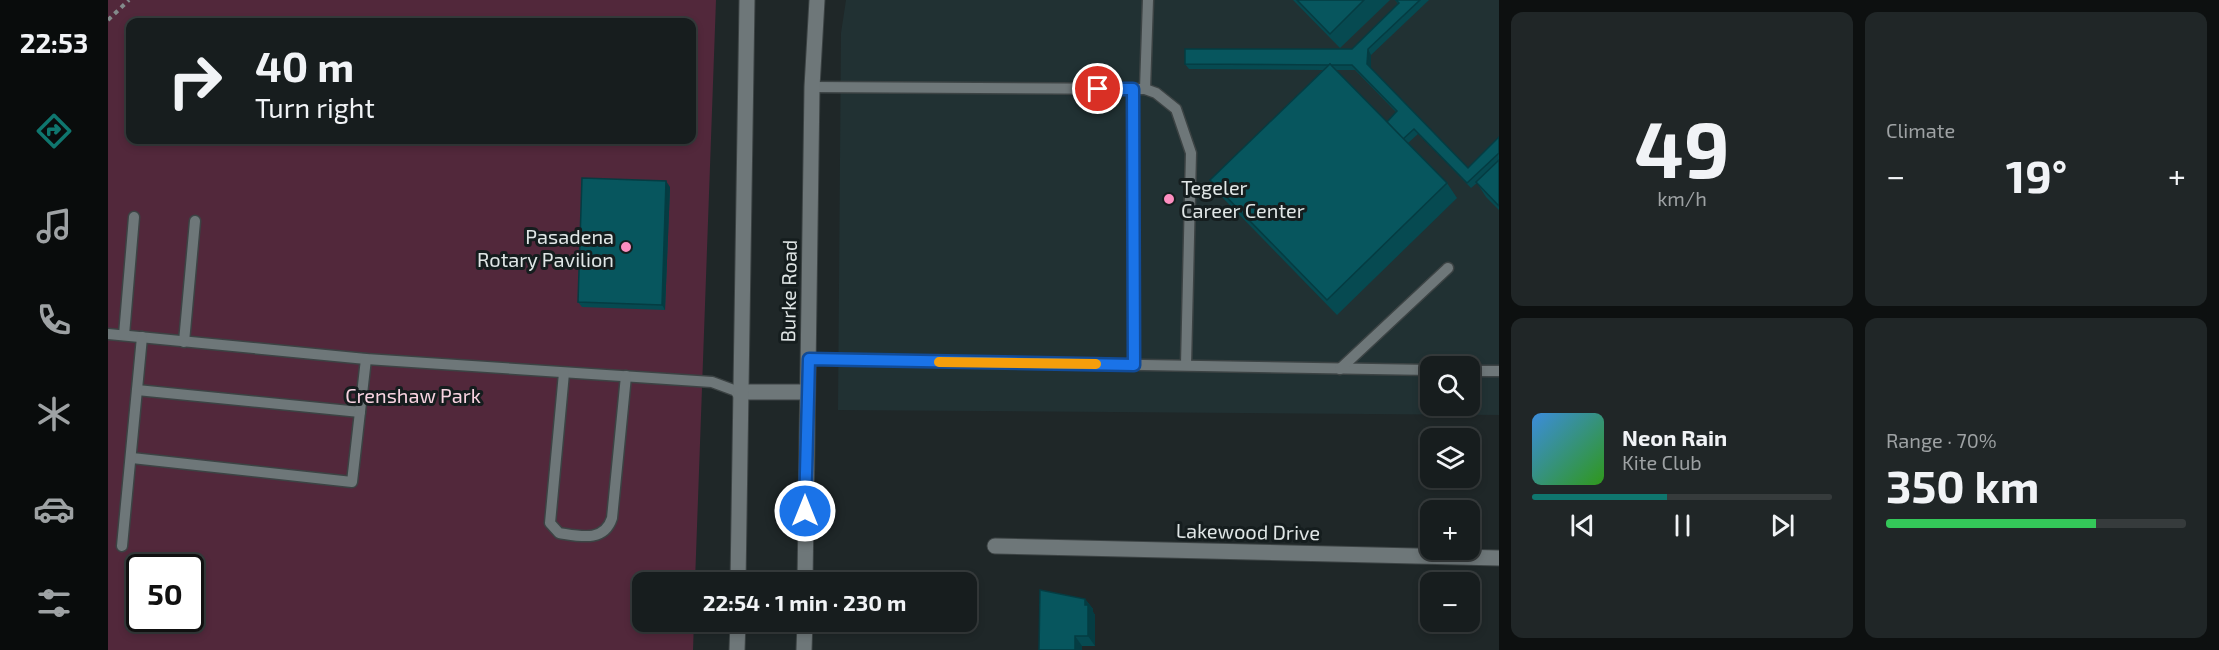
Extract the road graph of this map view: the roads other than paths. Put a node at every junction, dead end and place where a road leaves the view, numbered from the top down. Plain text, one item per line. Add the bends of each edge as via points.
1 (747, 0) edge
2 (817, 0) edge
3 (1148, 0) edge
4 (812, 87) junction
5 (1133, 89) junction
6 (1145, 89) junction
7 (134, 217) dead end
8 (195, 221) dead end
9 (1448, 268) dead end
10 (108, 334) edge
11 (124, 335) junction
12 (142, 337) junction
13 (184, 342) junction
14 (366, 359) junction
15 (809, 359) junction
16 (1134, 365) junction
17 (1186, 365) junction
18 (1340, 369) junction
19 (1420, 370) edge
20 (1480, 371) edge
21 (1499, 371) edge
22 (564, 373) junction
23 (626, 376) junction
24 (137, 390) junction
25 (739, 392) junction
26 (806, 392) junction
27 (360, 412) junction
28 (132, 458) junction
29 (122, 546) dead end
30 (995, 546) dead end
31 (1499, 558) edge
32 (738, 572) edge
33 (805, 572) edge
34 (738, 632) edge
35 (805, 632) edge
36 (737, 650) edge
37 (804, 650) edge

1 - 25 main road
2 - 4 main road, Burke Road
3 - 6 lane
4 - 5 lane
4 - 15 main road, Burke Road
5 - 6 lane
5 - 16 lane
6 - 17 lane via 1176,109 1191,153
7 - 11 lane
8 - 13 lane
9 - 18 lane
10 - 11 lane
11 - 12 lane
12 - 13 lane
12 - 24 lane
13 - 14 lane
14 - 22 lane
14 - 27 lane
15 - 16 lane
15 - 26 main road, Burke Road
16 - 17 lane
17 - 18 lane
18 - 19 lane
20 - 21 lane
22 - 23 lane
22 - 23 lane via 550,523 559,533 583,536 598,536 609,528 612,518
23 - 25 lane via 712,382
24 - 27 lane
24 - 28 lane
25 - 26 main road
25 - 32 main road
26 - 33 main road, Burke Road
27 - 28 lane via 352,482
28 - 29 lane
30 - 31 main road, Lakewood Drive
34 - 36 main road
35 - 37 main road

